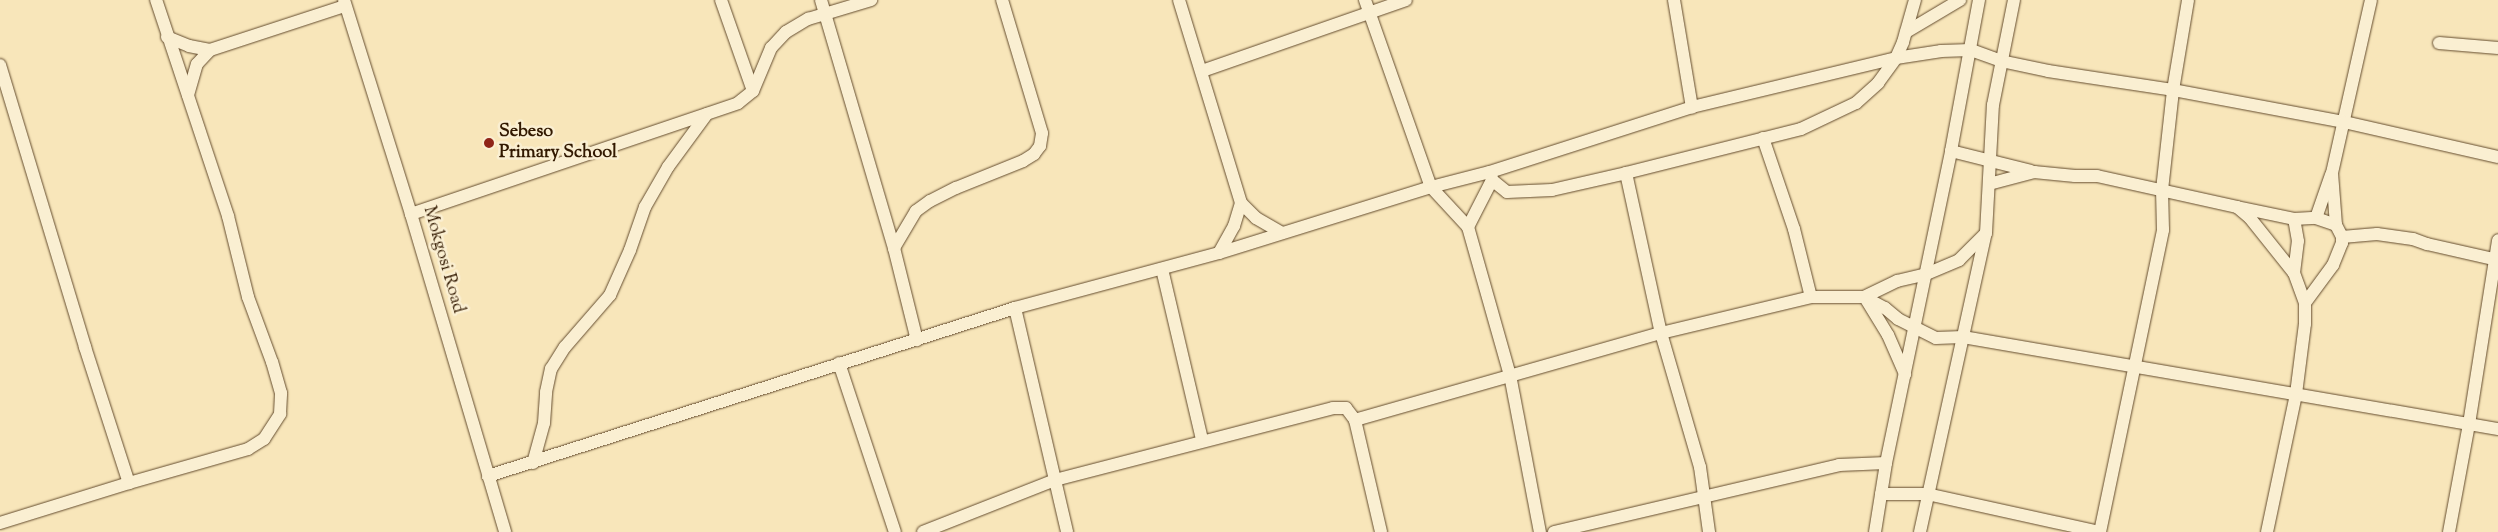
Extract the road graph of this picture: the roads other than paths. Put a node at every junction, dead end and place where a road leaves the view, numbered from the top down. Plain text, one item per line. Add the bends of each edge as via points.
1 (156, 0) edge
2 (721, 0) edge
3 (821, 0) edge
4 (871, 0) edge
5 (1002, 0) edge
6 (1179, 0) edge
7 (1406, 0) edge
8 (1674, 0) edge
9 (1914, 0) edge
10 (1960, 0) edge
11 (1979, 0) edge
12 (2014, 0) edge
13 (2188, 0) edge
14 (2371, 0) edge
15 (345, 3) edge
16 (1367, 6) edge
17 (826, 14) junction
18 (1906, 32) junction
19 (167, 37) junction
20 (2439, 43) dead end
21 (2498, 48) edge
22 (210, 50) junction
23 (1971, 50) junction
24 (1896, 58) junction
25 (2002, 61) junction
26 (0, 65) edge
27 (1202, 71) junction
28 (2173, 90) junction
29 (753, 91) junction
30 (188, 95) junction
31 (1692, 107) junction
32 (707, 114) junction
33 (2344, 122) junction
34 (1763, 138) junction
35 (1951, 151) junction
36 (2498, 157) edge
37 (1990, 160) junction
38 (2034, 172) junction
39 (2332, 173) junction
40 (1626, 174) junction
41 (1491, 176) junction
42 (1989, 184) junction
43 (1431, 186) junction
44 (2162, 190) junction
45 (1241, 203) junction
46 (2237, 207) junction
47 (412, 214) junction
48 (2316, 218) junction
49 (2294, 219) junction
50 (1468, 227) junction
51 (2339, 231) junction
52 (1282, 233) junction
53 (1986, 233) junction
54 (2498, 240) edge
55 (894, 248) junction
56 (1219, 253) junction
57 (2496, 259) edge
58 (1162, 268) junction
59 (2294, 273) junction
60 (1924, 275) junction
61 (1812, 297) junction
62 (1864, 297) junction
63 (2305, 303) junction
64 (1015, 308) junction
65 (1914, 326) junction
66 (1661, 333) junction
67 (1963, 337) junction
68 (917, 340) junction
69 (839, 363) junction
70 (2133, 367) junction
71 (1904, 374) junction
72 (1510, 375) junction
73 (2296, 394) junction
74 (1355, 420) junction
75 (2469, 424) junction
76 (2498, 429) edge
77 (1202, 440) junction
78 (533, 463) junction
79 (1886, 463) junction
80 (488, 476) junction
81 (1055, 480) junction
82 (130, 483) junction
83 (1881, 494) junction
84 (1927, 494) junction
85 (1704, 496) junction
86 (0, 524) edge
87 (2, 532) edge
88 (505, 532) edge
89 (895, 532) edge
90 (924, 532) edge
91 (1067, 532) edge
92 (1381, 532) edge
93 (1540, 532) edge
94 (1554, 532) edge
95 (1709, 532) edge
96 (1875, 532) edge
97 (1920, 532) edge
98 (2100, 532) edge
99 (2267, 532) edge
100 (2449, 532) edge

1 - 19 street
2 - 29 street
3 - 17 street
4 - 17 street
5 - 55 street via 1042,133 1040,146 1024,161 930,201 916,211
6 - 27 street
7 - 16 street
8 - 31 street
9 - 18 street
10 - 18 street
11 - 23 street
12 - 25 street
13 - 28 street
14 - 33 street
15 - 22 street
15 - 47 street, Mokgosi Road
16 - 27 street
16 - 43 street
17 - 29 street via 808,19 786,32 771,48
17 - 55 street
18 - 24 street
19 - 22 street
19 - 30 street
20 - 21 street
22 - 30 street via 197,64
23 - 24 street
23 - 25 street
23 - 35 street
24 - 31 street
24 - 34 street via 1878,83 1856,103 1801,129
25 - 28 street
25 - 37 street via 1993,105
26 - 82 street via 85,347
27 - 45 street
28 - 33 street
28 - 44 street
29 - 32 street via 738,103
30 - 82 street via 228,216 248,297 272,362 280,394 280,414 264,439 248,449
31 - 41 street
32 - 47 street
32 - 78 street via 668,167 645,207 610,295 565,347 551,369 544,423
33 - 36 street
33 - 39 street
34 - 40 street
34 - 61 street via 1794,228
35 - 37 street
35 - 60 street
37 - 38 street
37 - 42 street
38 - 42 street
38 - 44 street via 2096,176
39 - 48 street
39 - 51 street
40 - 41 street via 1552,190 1517,193 1507,192
40 - 66 street
41 - 43 street
41 - 50 street
42 - 53 street
43 - 50 street
43 - 52 street
44 - 46 street
44 - 70 street via 2163,230
45 - 52 street via 1256,218
45 - 56 street via 1234,226
46 - 49 street
46 - 59 street via 2250,218
47 - 80 street, Mokgosi Road
48 - 49 street
48 - 51 street
49 - 59 street via 2298,241
50 - 72 street
51 - 57 street via 2413,238
51 - 63 street via 2342,243 2333,265
52 - 56 street
53 - 60 street via 1959,260
53 - 67 street
54 - 57 street
55 - 68 street
56 - 58 street
57 - 75 street
58 - 64 street
58 - 77 street
59 - 63 street
60 - 62 street via 1898,281
60 - 65 street
61 - 62 street
61 - 66 street
62 - 65 street
62 - 71 street via 1888,335
63 - 73 street
64 - 68 street
64 - 81 street
65 - 67 street via 1936,338
65 - 71 street
66 - 72 street
66 - 85 street via 1700,467
67 - 70 street
67 - 84 street
68 - 69 street
69 - 78 street
69 - 89 street
70 - 73 street
70 - 98 street
71 - 79 street
72 - 74 street
72 - 93 street
73 - 75 street
73 - 99 street
74 - 77 street via 1346,408 1334,408
74 - 92 street
75 - 76 street
75 - 100 street
77 - 81 street
78 - 80 street
79 - 83 street
79 - 85 street via 1839,465
80 - 88 street, Mokgosi Road
81 - 90 street
81 - 91 street
82 - 86 street
83 - 84 street
83 - 96 street
84 - 97 street
84 - 98 street
85 - 94 street
85 - 95 street
86 - 87 street

